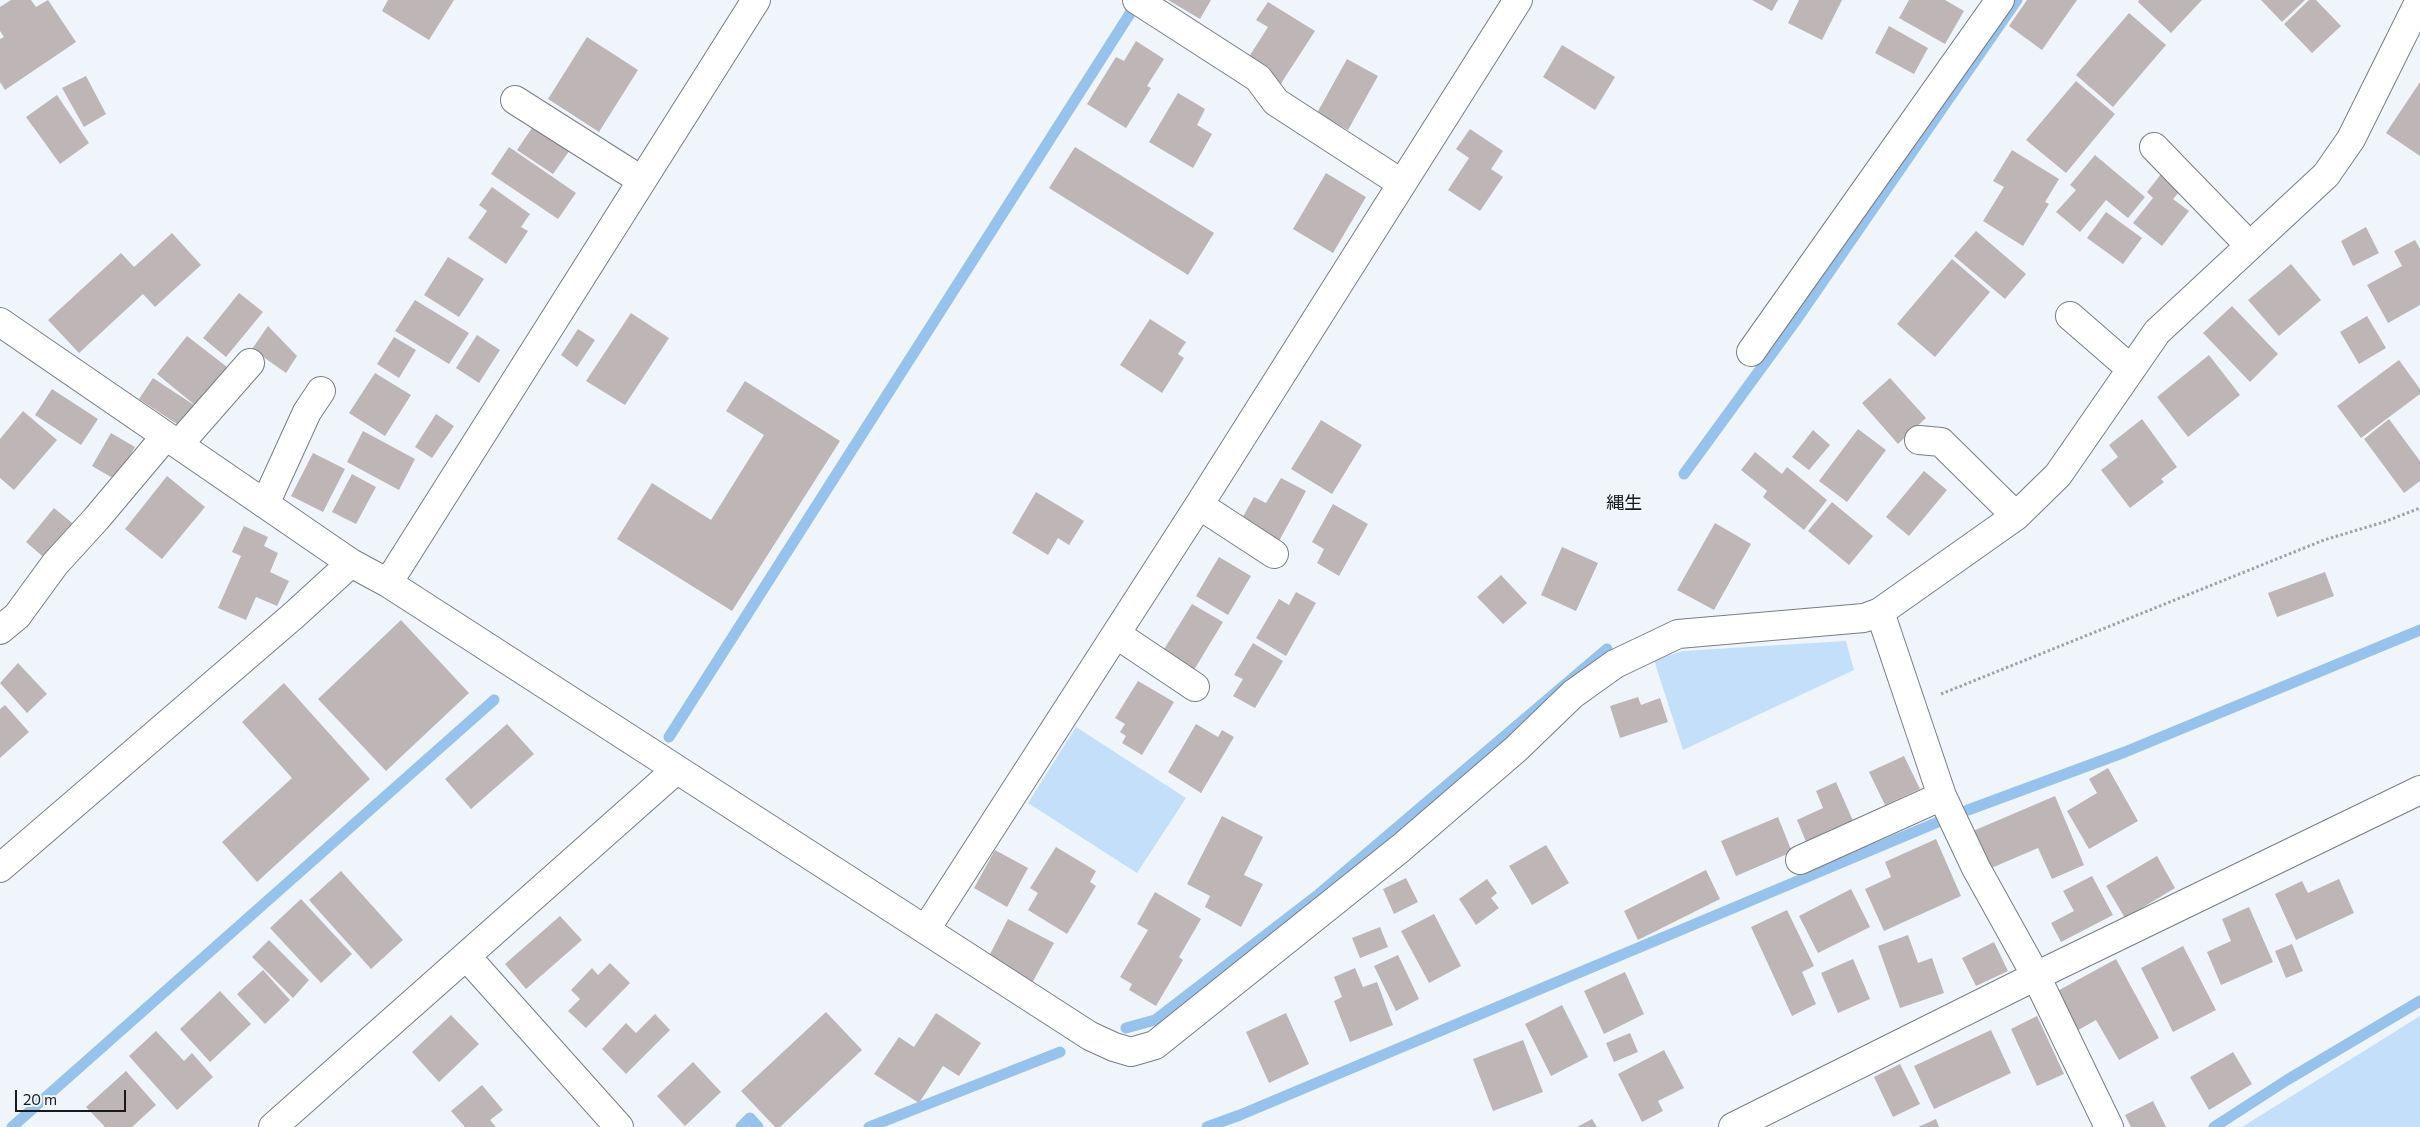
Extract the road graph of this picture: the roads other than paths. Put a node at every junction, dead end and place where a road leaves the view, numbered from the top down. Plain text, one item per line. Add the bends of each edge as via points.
1 (756, 0) edge
2 (1518, 0) edge
3 (2000, 0) edge
4 (1143, 4) edge
5 (2415, 6) edge
6 (515, 100) dead end
7 (2154, 147) dead end
8 (641, 180) junction
9 (1401, 183) junction
10 (2249, 245) junction
11 (2070, 316) dead end
12 (0, 322) edge
13 (1751, 352) dead end
14 (250, 363) dead end
15 (2131, 369) junction
16 (321, 391) dead end
17 (1919, 440) dead end
18 (172, 441) junction
19 (265, 504) junction
20 (1199, 505) junction
21 (2016, 516) junction
22 (1274, 554) dead end
23 (351, 563) junction
24 (388, 583) junction
25 (1880, 612) junction
26 (0, 630) edge
27 (1116, 634) junction
28 (1196, 687) dead end
29 (676, 770) junction
30 (2420, 790) edge
31 (1942, 796) junction
32 (1800, 860) dead end
33 (0, 868) edge
34 (926, 929) junction
35 (466, 956) junction
36 (2036, 976) junction
37 (273, 1127) edge
38 (620, 1127) edge
39 (1733, 1127) edge
40 (2109, 1127) edge

1 - 8 street
2 - 9 street
3 - 13 street
4 - 9 street via 1258,78 1276,102
5 - 10 street via 2351,139 2326,175
6 - 8 street
7 - 10 street
8 - 24 street
9 - 20 street
10 - 15 street via 2158,332
11 - 15 street
12 - 18 street
14 - 18 street
15 - 21 street via 2058,475
16 - 19 street via 307,412
17 - 21 street via 1941,442
18 - 19 street
18 - 26 street via 55,564 17,616
19 - 23 street
20 - 22 street
20 - 27 street
21 - 25 street
23 - 24 street
23 - 33 street
24 - 29 street
25 - 31 street
25 - 34 street via 1864,618 1678,634 1615,664 1573,694 1516,749 1401,848 1155,1045 1131,1052 1090,1036
27 - 28 street
27 - 34 street
29 - 34 street
29 - 35 street
30 - 36 street
31 - 32 street
31 - 36 street via 1976,868
35 - 37 street
35 - 38 street
36 - 39 street
36 - 40 street

